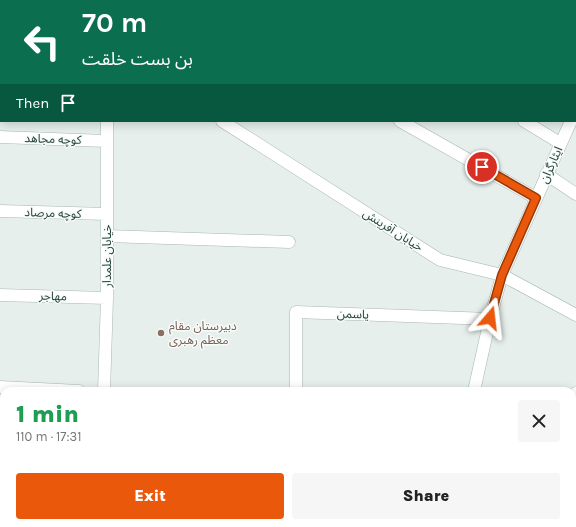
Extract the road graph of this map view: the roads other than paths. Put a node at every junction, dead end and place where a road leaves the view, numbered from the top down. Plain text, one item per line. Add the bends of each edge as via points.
1 (106, 122) edge
2 (224, 122) edge
3 (402, 122) edge
4 (526, 122) edge
5 (570, 122) edge
6 (0, 137) edge
7 (106, 141) junction
8 (560, 143) junction
9 (546, 174) junction
10 (576, 194) edge
11 (536, 198) junction
12 (0, 211) edge
13 (107, 214) junction
14 (107, 236) junction
15 (290, 242) dead end
16 (502, 275) junction
17 (0, 295) edge
18 (107, 298) junction
19 (576, 315) edge
20 (490, 318) junction
21 (104, 387) edge
22 (296, 387) edge
23 (475, 387) edge

1 - 7 street, خیابان علمدار
2 - 16 street, خیابان آفرینش via 440,260
3 - 11 street
4 - 8 street
5 - 8 street, ایثارگران
6 - 7 street, کوچه مجاهد
7 - 13 street, خیابان علمدار
8 - 9 street, ایثارگران
9 - 10 street
9 - 11 street, ایثارگران
11 - 16 street, ایثارگران
12 - 13 street, کوچه مرصاد
13 - 14 street, خیابان علمدار
14 - 15 street
14 - 18 street, خیابان علمدار
16 - 19 street, خیابان آفرینش
16 - 20 street, ایثارگران
17 - 18 street, مهاجر
18 - 21 street, خیابان علمدار
20 - 22 street, یاسمن via 296,312
20 - 23 street, ایثارگران

